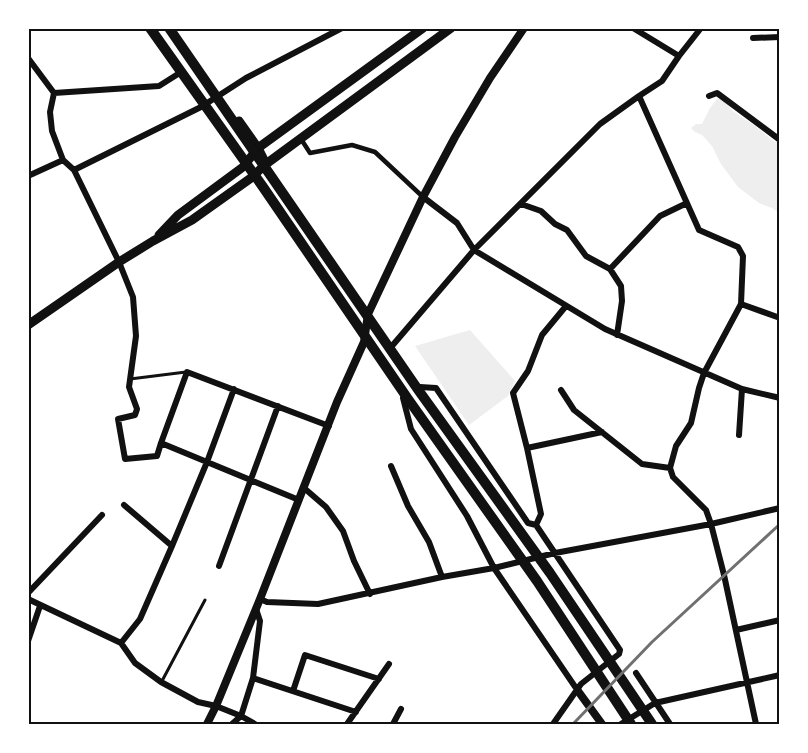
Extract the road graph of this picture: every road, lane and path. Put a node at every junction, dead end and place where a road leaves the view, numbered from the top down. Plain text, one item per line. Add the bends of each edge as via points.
1 (148, 28) edge
2 (169, 28) edge
3 (174, 28) edge
4 (342, 28) edge
5 (423, 28) edge
6 (451, 28) edge
7 (524, 28) edge
8 (633, 28) edge
9 (701, 28) edge
10 (780, 37) edge
11 (753, 38) dead end
12 (679, 56) junction
13 (28, 58) edge
14 (178, 74) junction
15 (54, 93) junction
16 (221, 95) junction
17 (639, 96) junction
18 (709, 96) dead end
19 (201, 106) junction
20 (301, 139) junction
21 (780, 140) edge
22 (258, 148) junction
23 (63, 160) junction
24 (266, 164) junction
25 (243, 167) junction
26 (74, 170) junction
27 (28, 176) edge
28 (251, 178) junction
29 (423, 197) junction
30 (687, 202) junction
31 (521, 204) junction
32 (153, 241) junction
33 (474, 250) junction
34 (119, 262) junction
35 (610, 269) junction
36 (741, 304) junction
37 (566, 306) junction
38 (368, 314) junction
39 (780, 318) edge
40 (28, 325) edge
41 (617, 335) junction
42 (364, 342) junction
43 (392, 346) junction
44 (187, 372) junction
45 (704, 373) junction
46 (129, 379) junction
47 (420, 387) junction
48 (742, 388) junction
49 (234, 389) junction
50 (561, 390) dead end
51 (402, 398) junction
52 (780, 398) edge
53 (278, 406) junction
54 (329, 426) junction
55 (602, 432) junction
56 (739, 435) dead end
57 (161, 443) junction
58 (527, 448) junction
59 (207, 462) junction
60 (391, 466) dead end
61 (670, 468) junction
62 (251, 480) junction
63 (304, 488) junction
64 (299, 500) junction
65 (124, 506) dead end
66 (780, 508) edge
67 (102, 515) dead end
68 (711, 524) junction
69 (536, 525) junction
70 (172, 546) junction
71 (555, 553) junction
72 (537, 557) junction
73 (518, 562) junction
74 (219, 566) dead end
75 (494, 568) junction
76 (442, 577) junction
77 (28, 593) edge
78 (370, 594) junction
79 (260, 599) junction
80 (28, 600) edge
81 (205, 600) dead end
82 (40, 606) junction
83 (256, 609) junction
84 (780, 620) edge
85 (736, 630) junction
86 (28, 641) edge
87 (121, 643) junction
88 (609, 662) junction
89 (389, 664) dead end
90 (596, 673) junction
91 (636, 673) dead end
92 (780, 675) edge
93 (253, 678) junction
94 (379, 679) junction
95 (161, 682) junction
96 (747, 682) junction
97 (292, 691) junction
98 (578, 691) junction
99 (655, 703) junction
100 (216, 706) junction
101 (401, 709) dead end
102 (642, 711) junction
103 (356, 712) junction
104 (241, 716) junction
105 (628, 723) edge
106 (207, 724) edge
107 (232, 724) edge
108 (255, 724) edge
109 (347, 724) edge
110 (393, 724) edge
111 (553, 724) edge
112 (602, 724) edge
113 (652, 724) edge
114 (670, 724) edge
115 (756, 724) edge

1 - 14 main road
1 - 105 highway via 537,581
2 - 113 highway
3 - 16 main road
4 - 16 street
5 - 22 main road
6 - 20 main road
7 - 29 street via 490,78
8 - 12 street
9 - 12 street
10 - 11 street
12 - 17 street via 662,81
13 - 15 street
14 - 15 street via 159,86
14 - 19 main road
15 - 23 street via 52,131
16 - 19 street
16 - 22 main road
17 - 30 street
17 - 31 street via 600,124
18 - 21 street via 717,93
19 - 25 main road
19 - 26 street
20 - 24 main road
20 - 29 street via 310,153 352,146 375,152
22 - 24 main road
22 - 25 main road
23 - 26 street
23 - 27 street
24 - 28 main road
24 - 38 main road
25 - 28 main road
25 - 32 main road via 178,215
26 - 34 street
28 - 32 main road via 192,220
28 - 42 main road
29 - 33 street via 457,223
29 - 38 street
30 - 35 street via 660,216
30 - 36 street via 699,230 738,247 743,256
31 - 33 street
31 - 35 street via 541,211 567,230 586,256
32 - 34 main road
33 - 37 street
33 - 43 street
34 - 40 main road
34 - 46 street via 134,297 136,336
35 - 41 street via 621,285
36 - 39 street
36 - 45 street
37 - 41 street
37 - 58 street via 542,335 528,371 513,393
38 - 42 street
38 - 43 main road
41 - 45 street
42 - 51 main road
42 - 54 street
43 - 47 main road
44 - 46 lane
44 - 49 street
44 - 57 street
45 - 48 street
45 - 61 street via 691,423 676,446
46 - 57 street via 136,409 135,415 118,418 124,459 157,456
47 - 69 street via 436,388 528,523
47 - 72 main road
48 - 52 street
48 - 56 street
49 - 53 street
49 - 59 street
50 - 55 street via 574,410
51 - 73 main road
51 - 75 street via 411,429 467,516
53 - 54 street
53 - 62 street
54 - 63 street
55 - 58 street
55 - 61 street via 642,464
57 - 59 street
58 - 69 street via 541,514
59 - 62 street
59 - 70 street
60 - 76 street
61 - 68 street via 706,510
62 - 64 street
62 - 74 street
63 - 64 street
63 - 78 street via 326,507 343,531
64 - 79 street
65 - 70 street
66 - 68 street
67 - 77 street
68 - 71 street
68 - 85 street
69 - 71 street
70 - 87 street via 140,619
71 - 72 street
71 - 88 street via 620,650
72 - 73 street
72 - 88 main road
73 - 75 street
73 - 90 main road
75 - 76 street
75 - 98 street
76 - 78 street
78 - 79 street via 318,604
79 - 83 street
80 - 82 street
81 - 95 lane
82 - 86 street
82 - 87 street
83 - 93 street via 260,621
83 - 100 street
84 - 85 street
85 - 96 street
87 - 95 street via 135,663
88 - 90 street
88 - 102 main road
89 - 94 street
90 - 98 street
90 - 105 main road
91 - 99 street
92 - 96 street
93 - 97 street
93 - 104 street
94 - 97 street via 306,655
94 - 103 street
95 - 100 street via 198,702
96 - 99 street
96 - 115 street
97 - 103 street
98 - 111 street
98 - 112 street
99 - 102 street
99 - 114 street
100 - 104 street
100 - 106 street
101 - 110 street
102 - 105 street
102 - 113 main road
103 - 109 street
104 - 107 street
104 - 108 street

